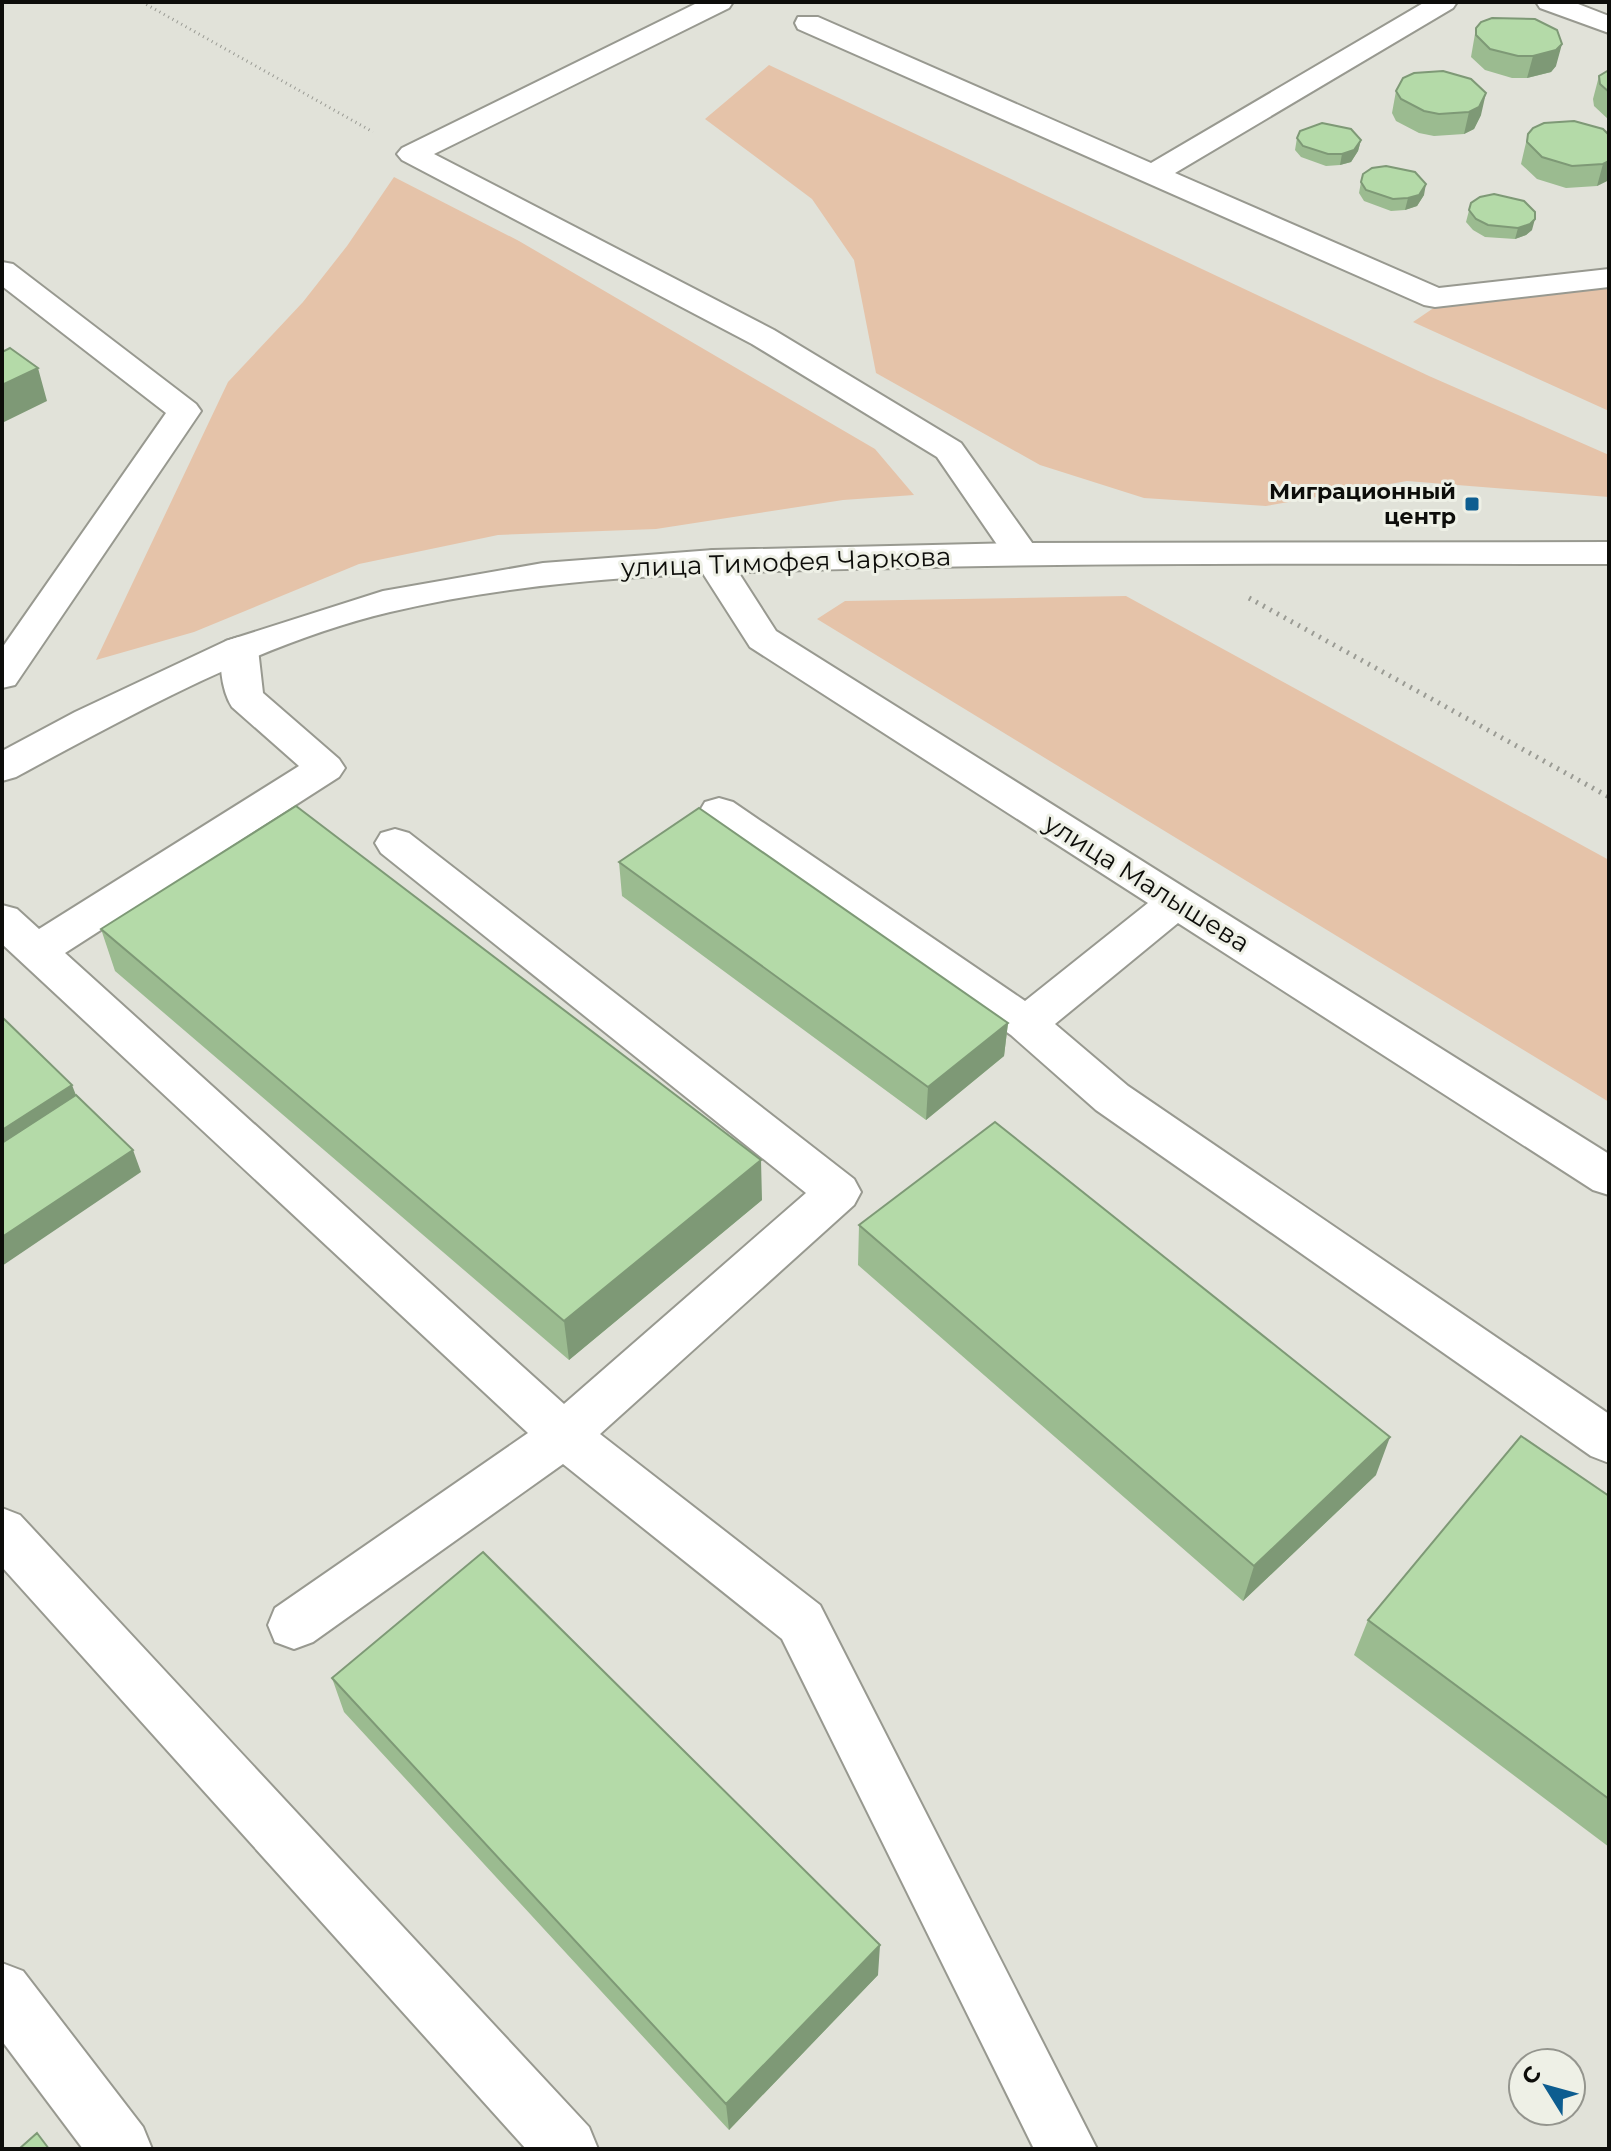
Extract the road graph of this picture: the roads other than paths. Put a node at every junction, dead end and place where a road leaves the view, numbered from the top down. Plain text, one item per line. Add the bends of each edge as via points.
1 (720, 2) edge
2 (1444, 2) edge
3 (1549, 2) edge
4 (808, 23) dead end
5 (1609, 25) edge
6 (1153, 174) junction
7 (2, 271) edge
8 (1609, 278) edge
9 (1609, 553) edge
10 (1022, 554) junction
11 (713, 561) junction
12 (239, 649) junction
13 (2, 676) edge
14 (2, 768) edge
15 (719, 812) dead end
16 (395, 843) dead end
17 (1177, 902) junction
18 (19, 935) edge
19 (1026, 1024) junction
20 (1609, 1177) edge
21 (564, 1435) junction
22 (1609, 1441) edge
23 (2, 1531) edge
24 (294, 1625) dead end
25 (2, 1992) edge
26 (121, 2149) edge
27 (567, 2149) edge
28 (1066, 2149) edge

1 - 10 main road via 654,20 412,154 763,337 949,450
2 - 6 main road
3 - 5 main road
4 - 6 main road
6 - 8 main road via 1435,298
7 - 13 main road via 184,411
9 - 10 main road, улица Тимофея Чаркова
10 - 11 main road, улица Тимофея Чаркова
11 - 12 main road, улица Тимофея Чаркова via 543,574 383,602
11 - 17 main road, улица Малышева via 763,639
12 - 14 main road, улица Тимофея Чаркова
12 - 18 main road via 245,698 325,768
15 - 19 main road
16 - 21 main road via 838,1192
17 - 19 main road
17 - 20 main road, улица Малышева
18 - 21 main road
19 - 22 main road via 1112,1098
21 - 24 main road
21 - 28 main road via 801,1622
23 - 27 main road
25 - 26 main road

